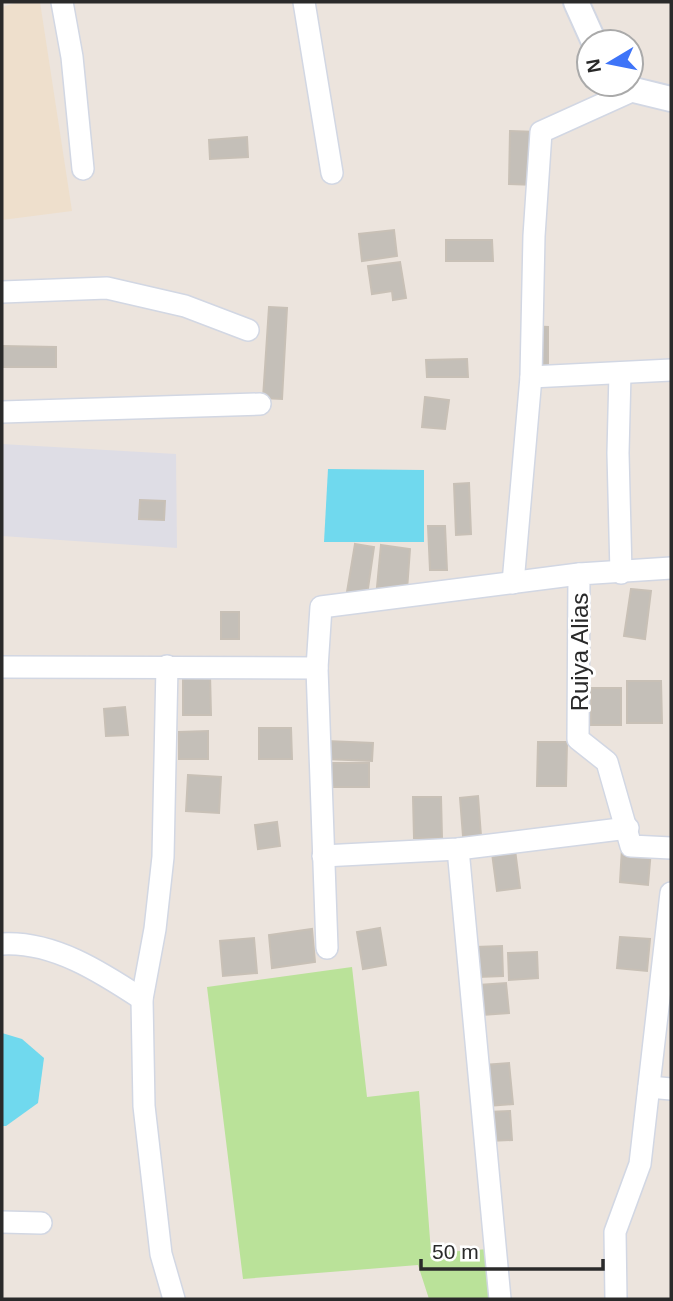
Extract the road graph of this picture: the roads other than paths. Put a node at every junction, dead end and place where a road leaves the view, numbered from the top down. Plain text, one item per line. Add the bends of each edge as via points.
1 (62, 2) edge
2 (304, 2) edge
3 (576, 2) edge
4 (588, 28) edge
5 (645, 91) edge
6 (608, 98) edge
7 (671, 99) edge
8 (83, 169) dead end
9 (332, 173) dead end
10 (2, 292) edge
11 (248, 330) dead end
12 (671, 370) edge
13 (620, 373) junction
14 (531, 377) junction
15 (260, 404) dead end
16 (2, 412) edge
17 (671, 568) edge
18 (621, 573) junction
19 (579, 574) junction
20 (513, 583) junction
21 (167, 666) junction
22 (2, 667) edge
23 (317, 668) junction
24 (628, 828) junction
25 (671, 848) edge
26 (458, 849) junction
27 (323, 856) junction
28 (671, 893) edge
29 (2, 944) edge
30 (327, 948) dead end
31 (142, 999) junction
32 (649, 1087) junction
33 (671, 1089) edge
34 (2, 1222) edge
35 (41, 1223) dead end
36 (174, 1299) edge
37 (500, 1299) edge
38 (616, 1299) edge

1 - 8 street
2 - 9 street
3 - 4 street
5 - 7 street
6 - 14 street via 541,132
10 - 11 street via 107,288 185,306
12 - 13 street
13 - 14 street
13 - 18 street
14 - 20 street
15 - 16 street
17 - 18 street, Ruiya Alias
18 - 19 street, Ruiya Alias
19 - 20 street
19 - 24 street, Ruiya Alias via 578,739 607,762
20 - 23 street via 321,607
21 - 22 street
21 - 23 street
21 - 31 street via 163,857
23 - 27 street
24 - 25 street via 631,846
24 - 26 street
26 - 27 street
26 - 37 street
27 - 30 street
28 - 32 street
29 - 31 street via 24,943 57,953 99,971
31 - 36 street via 144,1106 161,1254
32 - 33 street
32 - 38 street via 640,1164 615,1232
34 - 35 street

